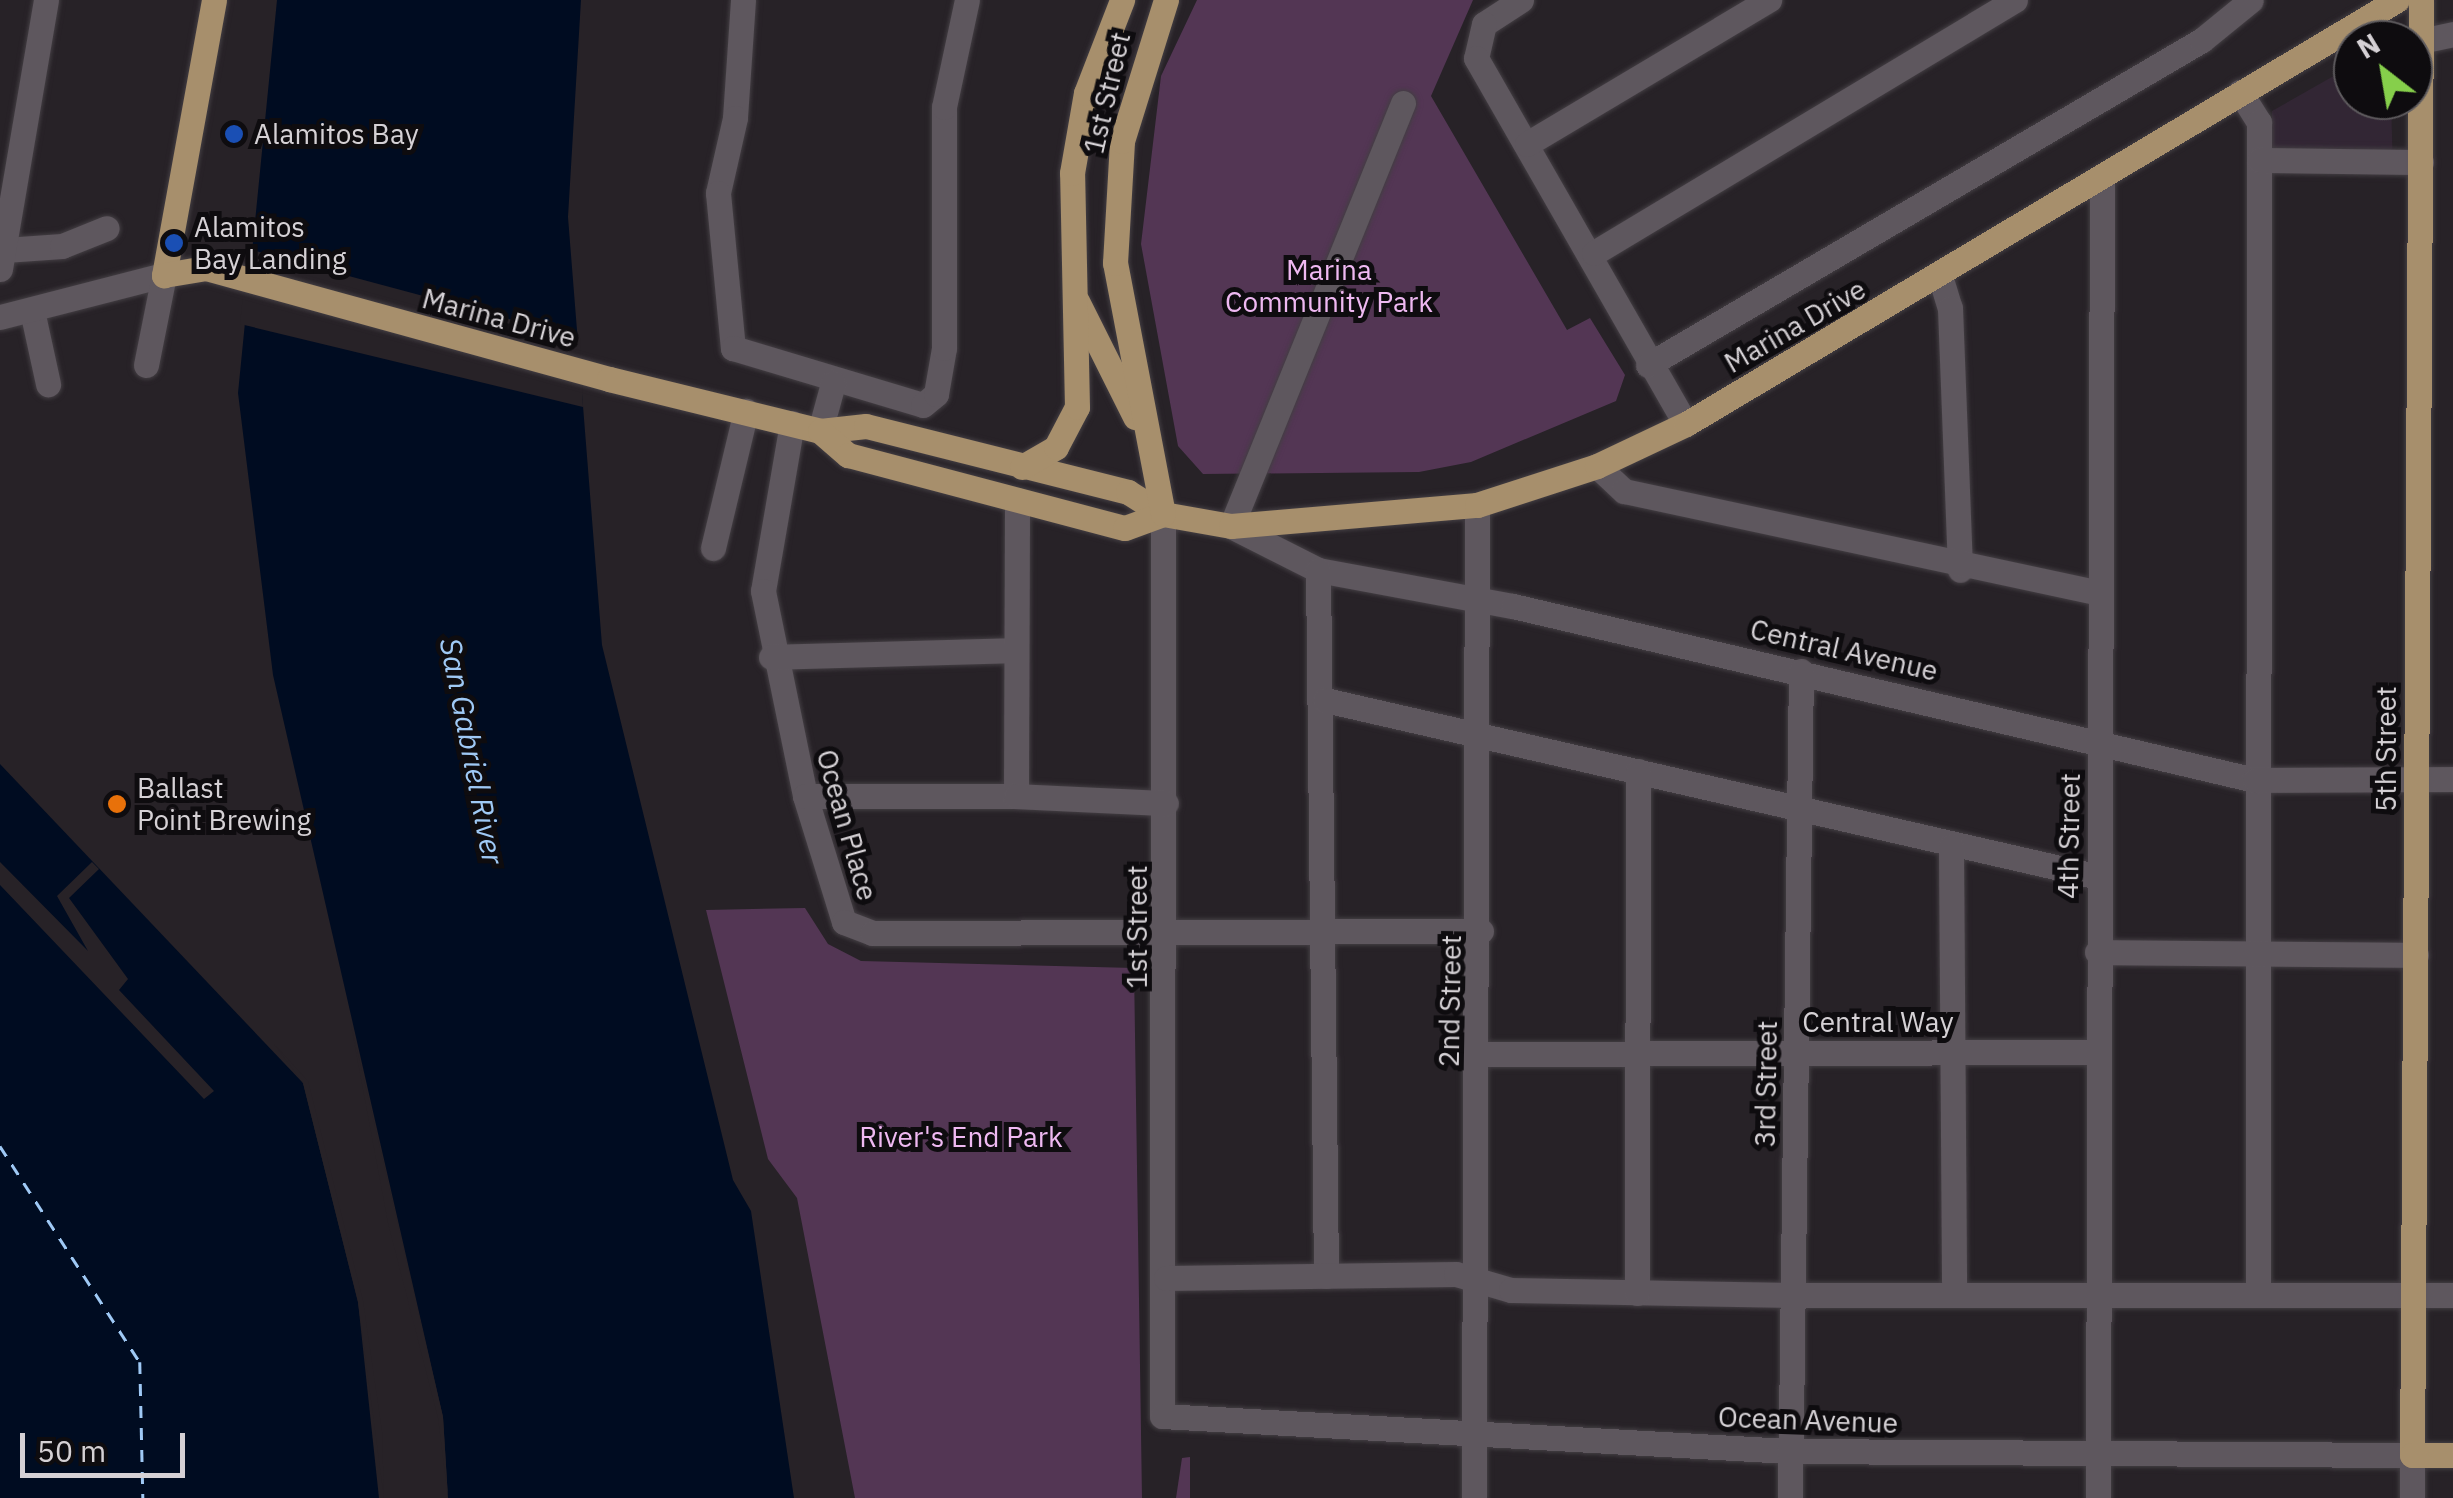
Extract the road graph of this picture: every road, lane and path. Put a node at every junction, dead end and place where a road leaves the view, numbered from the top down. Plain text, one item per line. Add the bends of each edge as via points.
1 (46, 0) edge
2 (214, 0) edge
3 (743, 0) edge
4 (967, 0) edge
5 (1122, 0) edge
6 (1166, 0) edge
7 (1521, 0) edge
8 (1770, 0) edge
9 (2015, 0) edge
10 (2251, 0) edge
11 (2397, 0) edge
12 (2240, 92) junction
13 (1403, 103) dead end
14 (2421, 120) edge
15 (1527, 144) junction
16 (2259, 160) junction
17 (2421, 162) junction
18 (2102, 176) junction
19 (107, 228) dead end
20 (1594, 252) junction
21 (2, 260) edge
22 (164, 276) junction
23 (1940, 276) junction
24 (1070, 288) junction
25 (33, 316) junction
26 (0, 317) edge
27 (1648, 364) junction
28 (146, 365) dead end
29 (833, 383) junction
30 (48, 384) dead end
31 (746, 412) junction
32 (792, 424) junction
33 (1686, 424) junction
34 (820, 431) junction
35 (1147, 440) junction
36 (1596, 466) junction
37 (1022, 467) junction
38 (1017, 500) junction
39 (1477, 505) junction
40 (1162, 514) junction
41 (1232, 526) junction
42 (713, 548) dead end
43 (1318, 570) junction
44 (1960, 570) junction
45 (2098, 593) junction
46 (1478, 603) junction
47 (1016, 650) junction
48 (771, 657) junction
49 (1801, 671) junction
50 (1325, 700) junction
51 (1481, 734) junction
52 (2101, 742) junction
53 (1638, 771) junction
54 (2415, 779) junction
55 (2453, 779) edge
56 (2255, 780) junction
57 (805, 796) junction
58 (1016, 796) junction
59 (1166, 803) junction
60 (1800, 809) junction
61 (1951, 846) junction
62 (2100, 878) junction
63 (1482, 931) junction
64 (1328, 932) junction
65 (1168, 936) junction
66 (2097, 952) junction
67 (2416, 955) junction
68 (2259, 956) junction
69 (1796, 1052) junction
70 (1952, 1052) junction
71 (2097, 1052) junction
72 (1641, 1053) junction
73 (1480, 1054) junction
74 (1326, 1276) junction
75 (1166, 1278) junction
76 (1478, 1282) junction
77 (1636, 1293) junction
78 (1954, 1294) junction
79 (2094, 1294) junction
80 (1794, 1295) junction
81 (2414, 1295) junction
82 (2453, 1295) edge
83 (2258, 1296) junction
84 (1162, 1416) joint
85 (1477, 1435) junction
86 (1789, 1451) junction
87 (2412, 1454) junction
88 (2098, 1455) junction
89 (2453, 1455) edge
90 (1474, 1498) edge
91 (1790, 1498) edge
92 (2098, 1498) edge
93 (2412, 1498) edge

1 - 21 street
2 - 22 main road
3 - 29 street via 735,118 718,193 733,348
4 - 29 street via 944,107 936,394 915,404
5 - 24 main road, 1st Street via 1086,93 1075,157
6 - 35 main road, 1st Street via 1134,89 1118,192 1115,263
7 - 15 street via 1484,24 1475,46
8 - 15 street
9 - 20 street
10 - 27 street via 2202,40
11 - 12 main road, Marina Drive
12 - 16 street via 2259,122
12 - 18 main road, Marina Drive
13 - 41 street
14 - 17 main road, 5th Street
15 - 20 street
16 - 17 street
16 - 56 street
17 - 54 main road, 5th Street
18 - 23 main road, Marina Drive
18 - 45 street, 4th Street
19 - 21 street
20 - 27 street
22 - 25 street
22 - 28 street
22 - 31 main road, Marina Drive via 206,268
23 - 33 main road, Marina Drive
23 - 44 street via 1950,308
24 - 35 main road, 1st Street
24 - 37 main road via 1077,407 1056,447
25 - 26 street
25 - 30 street
27 - 33 street
29 - 34 street
31 - 32 main road, Marina Drive
31 - 42 street
32 - 34 main road, Marina Drive
32 - 48 street, Ocean Place via 763,591
33 - 36 main road, Marina Drive
34 - 37 main road, Marina Drive via 866,426
34 - 38 main road, Marina Drive via 848,455
35 - 40 main road, 1st Street
36 - 39 main road, Marina Drive
36 - 44 street via 1624,492
37 - 40 main road, Marina Drive via 1128,492
38 - 40 main road, Marina Drive via 1125,528
38 - 47 street
39 - 41 main road, Marina Drive
39 - 46 street, 2nd Street
40 - 41 main road, Marina Drive
40 - 59 street, 1st Street
41 - 43 street, Central Avenue
43 - 46 street, Central Avenue
43 - 50 street
44 - 45 street
45 - 52 street, 4th Street
46 - 49 street, Central Avenue
46 - 51 street, 2nd Street
47 - 48 street
47 - 58 street
48 - 57 street, Ocean Place
49 - 52 street, Central Avenue
49 - 60 street, 3rd Street
50 - 51 street
50 - 64 street
51 - 53 street
51 - 63 street, 2nd Street
52 - 56 street, Central Avenue
52 - 62 street, 4th Street
53 - 60 street
53 - 72 street
54 - 55 street, Central Avenue
54 - 56 street, Central Avenue
54 - 67 main road, 5th Street
56 - 68 street
57 - 58 street
57 - 65 street, Ocean Place via 834,907 856,930
58 - 59 street
59 - 65 street, 1st Street
60 - 61 street
60 - 69 street, 3rd Street
61 - 62 street
61 - 70 street
62 - 66 street, 4th Street
63 - 64 street
63 - 73 street, 2nd Street
64 - 65 street
64 - 74 street
65 - 75 street, 1st Street
66 - 68 street
66 - 71 street, 4th Street
67 - 68 street
67 - 81 main road, 5th Street
68 - 83 street
69 - 70 street, Central Way
69 - 72 street, Central Way
69 - 80 street, 3rd Street
70 - 71 street, Central Way
70 - 78 street
71 - 79 street, 4th Street
72 - 73 street, Central Way
72 - 77 street
73 - 76 street, 2nd Street
74 - 75 street
74 - 76 street
75 - 84 street, 1st Street
76 - 77 street
76 - 85 street, 2nd Street
77 - 80 street
78 - 79 street
78 - 80 street
79 - 83 street
79 - 88 street, 4th Street
80 - 86 street, 3rd Street
81 - 82 street
81 - 83 street
81 - 87 main road, 5th Street
84 - 85 street, Ocean Avenue
85 - 86 street, Ocean Avenue
85 - 90 street, 2nd Street
86 - 88 street, Ocean Avenue
86 - 91 street, 3rd Street
87 - 88 street, Ocean Avenue
87 - 89 main road, Ocean Avenue
87 - 93 street, 5th Street
88 - 92 street, 4th Street

